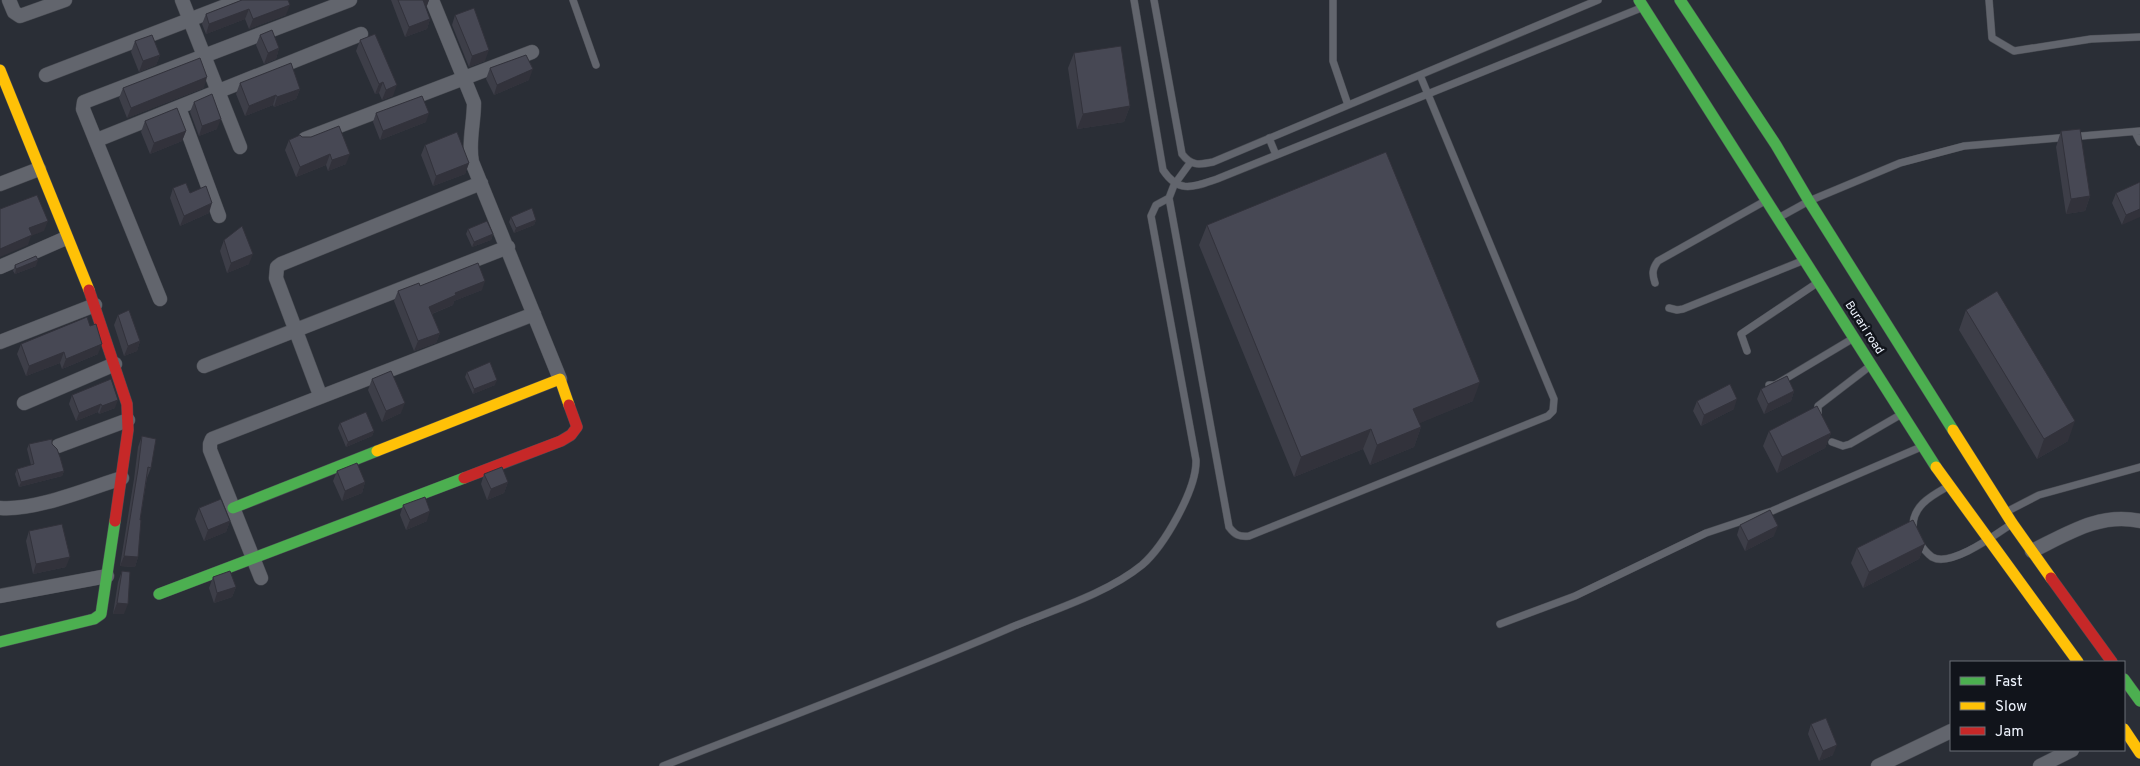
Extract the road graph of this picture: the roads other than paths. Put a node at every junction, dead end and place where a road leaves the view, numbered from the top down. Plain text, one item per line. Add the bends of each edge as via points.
1 (9, 0) edge
2 (65, 0) edge
3 (182, 0) edge
4 (241, 0) edge
5 (350, 0) edge
6 (432, 0) edge
7 (573, 0) edge
8 (1134, 0) edge
9 (1154, 0) edge
10 (1333, 0) edge
11 (1598, 0) edge
12 (1680, 0) edge
13 (1988, 0) edge
14 (1641, 4) edge
15 (190, 20) junction
16 (361, 34) dead end
17 (2140, 37) edge
18 (532, 52) dead end
19 (204, 55) junction
20 (596, 65) dead end
21 (0, 70) edge
22 (46, 75) dead end
23 (1420, 75) junction
24 (464, 78) junction
25 (4, 91) edge
26 (219, 92) junction
27 (1427, 94) junction
28 (1348, 105) junction
29 (178, 108) junction
30 (2138, 132) edge
31 (1269, 138) junction
32 (304, 139) edge
33 (97, 140) junction
34 (2140, 142) edge
35 (240, 147) dead end
36 (1276, 155) junction
37 (1190, 163) junction
38 (39, 169) junction
39 (481, 183) junction
40 (0, 184) edge
41 (1174, 185) junction
42 (1169, 198) junction
43 (1766, 200) junction
44 (1809, 201) junction
45 (219, 216) dead end
46 (1778, 218) junction
47 (66, 238) junction
48 (508, 247) junction
49 (1805, 260) junction
50 (0, 266) edge
51 (1819, 282) junction
52 (1655, 283) dead end
53 (160, 299) dead end
54 (95, 305) junction
55 (1669, 308) dead end
56 (534, 314) junction
57 (296, 328) junction
58 (1854, 338) junction
59 (0, 342) edge
60 (1748, 351) dead end
61 (114, 364) junction
62 (1872, 365) junction
63 (204, 366) dead end
64 (560, 379) junction
65 (1769, 385) edge
66 (320, 395) junction
67 (24, 403) dead end
68 (1902, 413) junction
69 (1818, 414) edge
70 (128, 420) junction
71 (1832, 442) edge
72 (58, 446) dead end
73 (1923, 446) junction
74 (2140, 467) edge
75 (122, 478) junction
76 (1949, 485) junction
77 (0, 508) edge
78 (233, 508) junction
79 (2005, 512) junction
80 (2140, 521) edge
81 (2012, 523) junction
82 (1990, 538) junction
83 (2032, 551) junction
84 (253, 559) junction
85 (107, 576) junction
86 (261, 578) dead end
87 (158, 594) dead end
88 (0, 596) edge
89 (1500, 624) dead end
90 (0, 642) edge
91 (2077, 661) edge
92 (2107, 661) edge
93 (2125, 680) edge
94 (2140, 701) edge
95 (2125, 730) edge
96 (1950, 732) edge
97 (2070, 751) edge
98 (2140, 753) edge
99 (663, 766) edge
100 (1878, 766) edge
101 (2040, 766) edge

1 - 2 street via 14,12 20,16
3 - 15 street
4 - 15 street
5 - 19 street
6 - 24 street
7 - 20 lane
8 - 41 lane via 1163,170
9 - 37 lane via 1179,142 1182,154
10 - 28 lane via 1333,61
11 - 23 lane
12 - 44 main road, Burari road
13 - 17 lane via 1992,38 2014,51 2091,39
14 - 27 lane
14 - 43 main road, Burari road
15 - 19 street
15 - 22 street
16 - 26 street
18 - 24 street
19 - 26 street
19 - 33 street via 84,102 83,109
21 - 25 main road
23 - 27 lane
23 - 28 lane
24 - 32 street
24 - 39 street via 474,103 470,153
25 - 38 main road
26 - 29 street
26 - 35 street
27 - 36 lane
27 - 42 lane via 1554,399 1553,411 1548,416 1249,536 1241,537 1230,527
28 - 31 lane
29 - 33 street
29 - 45 street
30 - 34 lane
30 - 44 lane via 1964,146 1900,163
31 - 36 lane
31 - 37 lane via 1213,162
33 - 53 street
36 - 41 lane via 1199,185
37 - 41 lane
38 - 40 street
38 - 47 main road
39 - 48 street
39 - 57 street via 281,264 275,272 276,278
41 - 42 lane
42 - 99 lane via 1156,205 1152,216 1196,470 1194,481 1156,550 1118,582 953,653
43 - 46 main road, Burari road
43 - 52 lane via 1658,261 1652,274
44 - 46 lane
44 - 79 main road, Burari road
46 - 49 main road, Burari road
47 - 50 street
47 - 54 main road
48 - 56 street
48 - 57 street
49 - 51 main road, Burari road
49 - 55 lane via 1683,309
51 - 58 main road, Burari road
51 - 60 lane via 1741,334
54 - 59 street
54 - 61 main road
56 - 64 street
56 - 66 street
57 - 63 street
57 - 66 street
58 - 62 main road, Burari road
58 - 65 lane via 1775,385
61 - 67 street
61 - 70 main road via 127,404
62 - 68 main road, Burari road
62 - 69 lane via 1818,406
64 - 78 main road
64 - 84 main road via 577,427 561,441
66 - 78 street via 212,439 210,450
68 - 71 lane via 1850,444 1843,446
68 - 73 main road, Burari road
70 - 72 street
70 - 75 main road
73 - 76 main road, Burari road
73 - 89 lane via 1772,510 1706,533 1575,596
74 - 79 lane via 2039,495
75 - 77 street via 38,504
75 - 85 main road
76 - 82 main road, Burari road
76 - 82 lane via 1927,499 1913,520 1921,545 1933,557 1942,559 1967,551
78 - 84 street
79 - 81 main road, Burari road
80 - 83 street via 2119,518 2098,521
81 - 82 lane
81 - 83 main road, Burari road
82 - 91 main road, Burari road
83 - 92 main road, Burari road
84 - 86 street
84 - 87 main road
85 - 88 street
85 - 90 main road via 102,611 98,617
93 - 94 main road
95 - 98 main road
96 - 100 street
97 - 101 street

